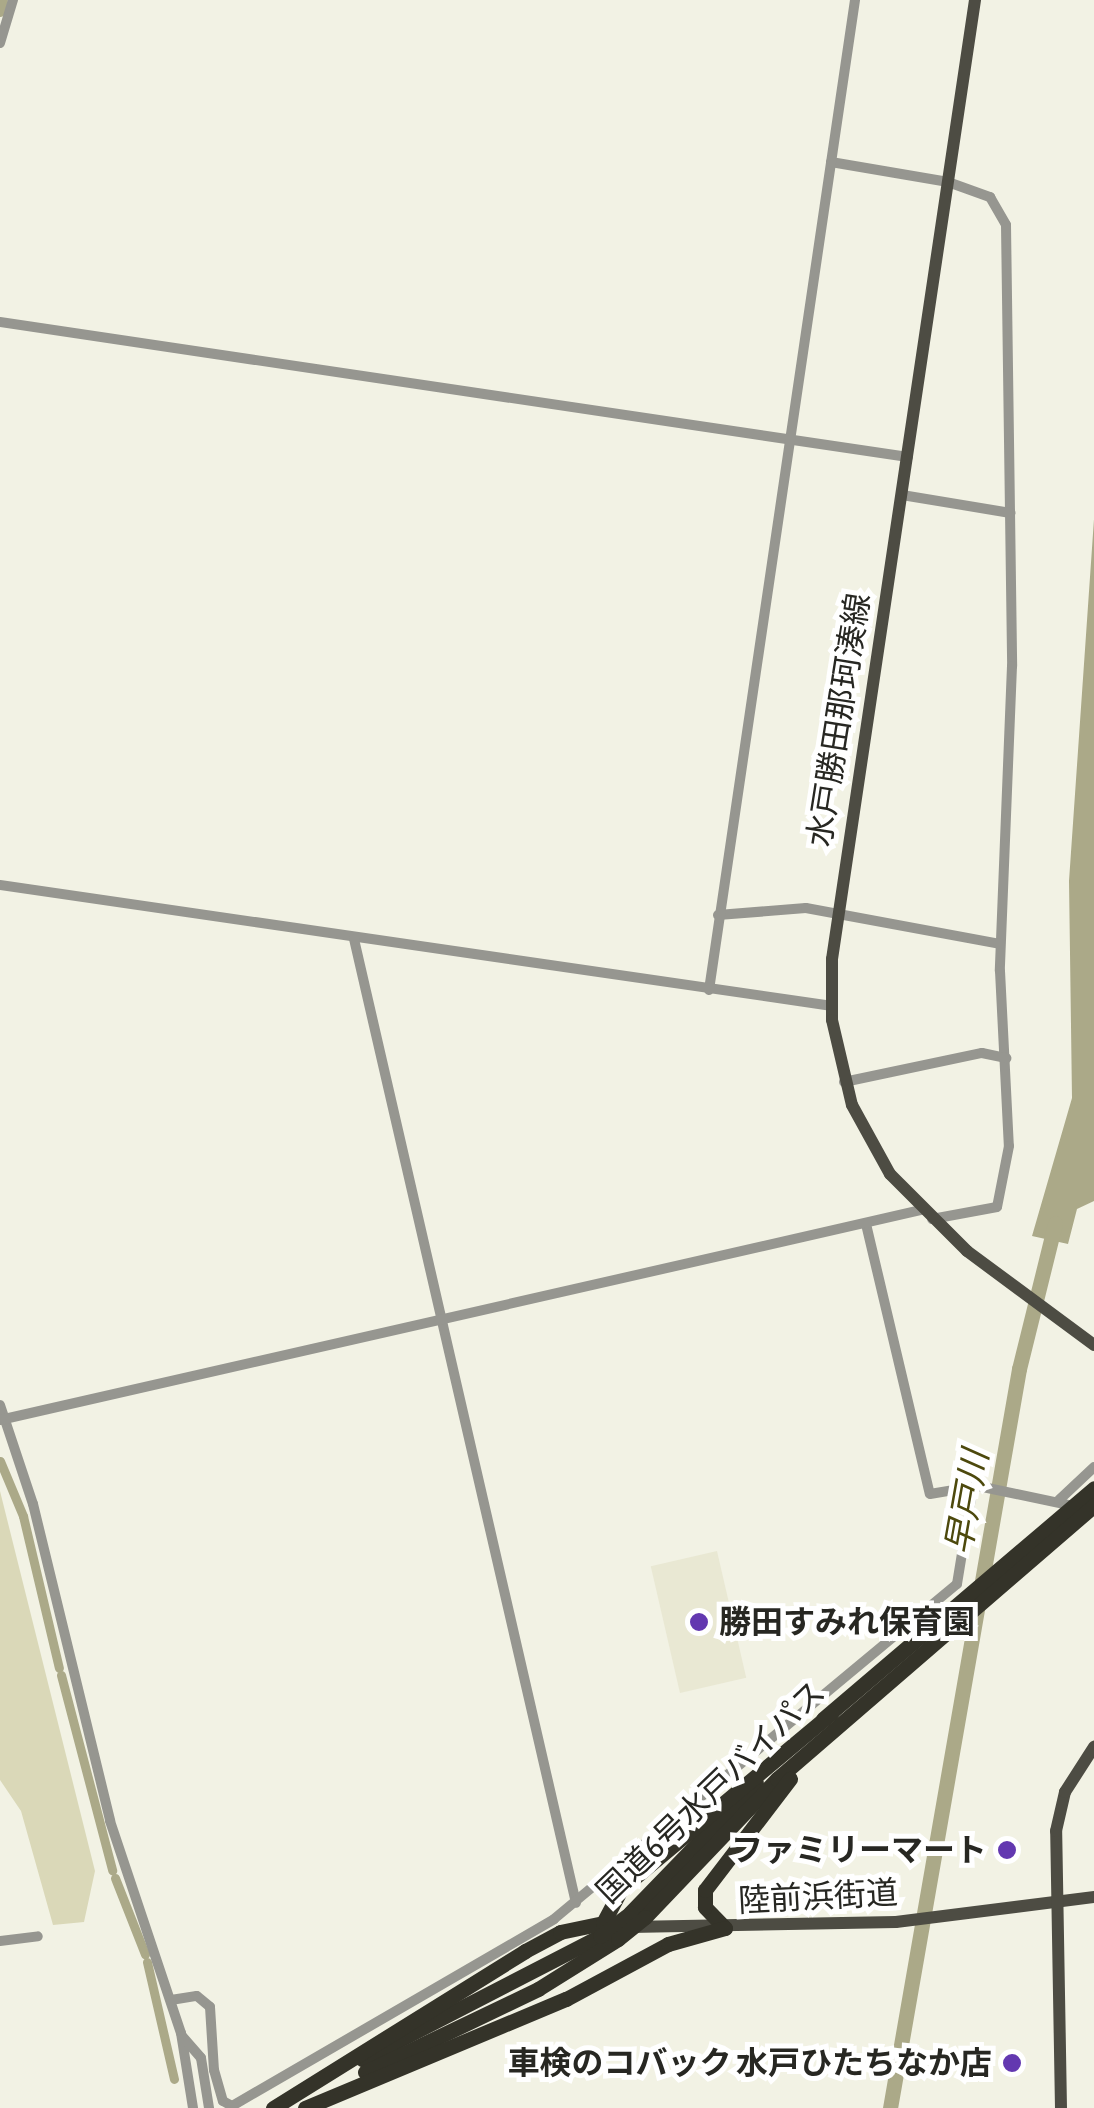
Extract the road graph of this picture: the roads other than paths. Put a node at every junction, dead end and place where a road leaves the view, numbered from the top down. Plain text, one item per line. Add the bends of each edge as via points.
1 (13, 0) edge
2 (855, 0) edge
3 (975, 0) edge
4 (0, 43) edge
5 (831, 162) junction
6 (948, 182) junction
7 (0, 322) edge
8 (790, 438) junction
9 (908, 457) junction
10 (902, 494) junction
11 (1010, 513) junction
12 (0, 885) edge
13 (718, 914) junction
14 (839, 915) junction
15 (354, 939) junction
16 (1000, 944) junction
17 (709, 990) junction
18 (832, 1006) junction
19 (1006, 1058) junction
20 (844, 1082) junction
21 (926, 1214) junction
22 (866, 1224) junction
23 (442, 1320) junction
24 (1094, 1345) edge
25 (0, 1405) edge
26 (2, 1419) edge
27 (1094, 1467) edge
28 (976, 1486) junction
29 (1094, 1488) edge
30 (1067, 1503) junction
31 (1094, 1504) edge
32 (831, 1713) junction
33 (831, 1730) junction
34 (1094, 1747) edge
35 (593, 1889) junction
36 (1094, 1897) edge
37 (1058, 1902) junction
38 (576, 1903) junction
39 (608, 1904) junction
40 (638, 1915) junction
41 (557, 1926) junction
42 (725, 1928) junction
43 (601, 1930) junction
44 (38, 1936) dead end
45 (0, 1941) edge
46 (171, 2000) junction
47 (182, 2036) junction
48 (193, 2108) edge
49 (208, 2108) edge
50 (274, 2108) edge
51 (303, 2108) edge
52 (1062, 2108) edge

1 - 4 street
2 - 5 street
3 - 6 main road, 水戸勝田那珂湊線
5 - 6 street
5 - 8 street
6 - 9 main road, 水戸勝田那珂湊線
6 - 11 street via 990,197 1006,225
7 - 8 street
8 - 9 street
8 - 13 street
9 - 10 main road, 水戸勝田那珂湊線
10 - 11 street
10 - 14 main road, 水戸勝田那珂湊線
11 - 16 street
12 - 15 street
13 - 14 street via 806,908
13 - 17 street
14 - 16 street
14 - 18 main road, 水戸勝田那珂湊線
15 - 17 street
15 - 23 street
16 - 19 street
17 - 18 street
18 - 20 main road, 水戸勝田那珂湊線
19 - 20 street via 982,1053
19 - 21 street via 1009,1146 1001,1200 992,1210
20 - 21 main road, 水戸勝田那珂湊線 via 876,1154
21 - 22 street
21 - 24 main road, 水戸勝田那珂湊線
22 - 23 street
22 - 28 street via 930,1494
23 - 26 street
23 - 38 street
25 - 26 street
26 - 46 street via 33,1504 110,1821
27 - 30 street
28 - 30 street
28 - 35 street via 958,1584 734,1763
29 - 30 highway, 国道6号水戸バイパス
30 - 32 highway, 国道6号水戸バイパス
31 - 33 highway, 国道6号水戸バイパス
32 - 39 highway
32 - 40 highway, 国道6号水戸バイパス
33 - 40 highway, 国道6号水戸バイパス
33 - 42 highway via 705,1890 705,1907
34 - 37 main road via 1070,1780 1057,1817
35 - 38 street
35 - 39 street
36 - 37 main road, 陸前浜街道
37 - 42 main road, 陸前浜街道 via 900,1922
37 - 52 main road
38 - 41 street
39 - 43 highway
40 - 43 highway, 国道6号水戸バイパス, bridge
40 - 51 highway, 国道6号水戸バイパス, bridge via 618,1939 548,1984
41 - 43 highway
41 - 46 street via 232,2106 214,2070 210,2008 197,1996
41 - 50 highway
42 - 43 main road, 陸前浜街道
42 - 51 highway via 668,1944 566,2000
43 - 50 highway, 国道6号水戸バイパス
44 - 45 street
46 - 47 street
47 - 48 street
47 - 49 street via 201,2058

